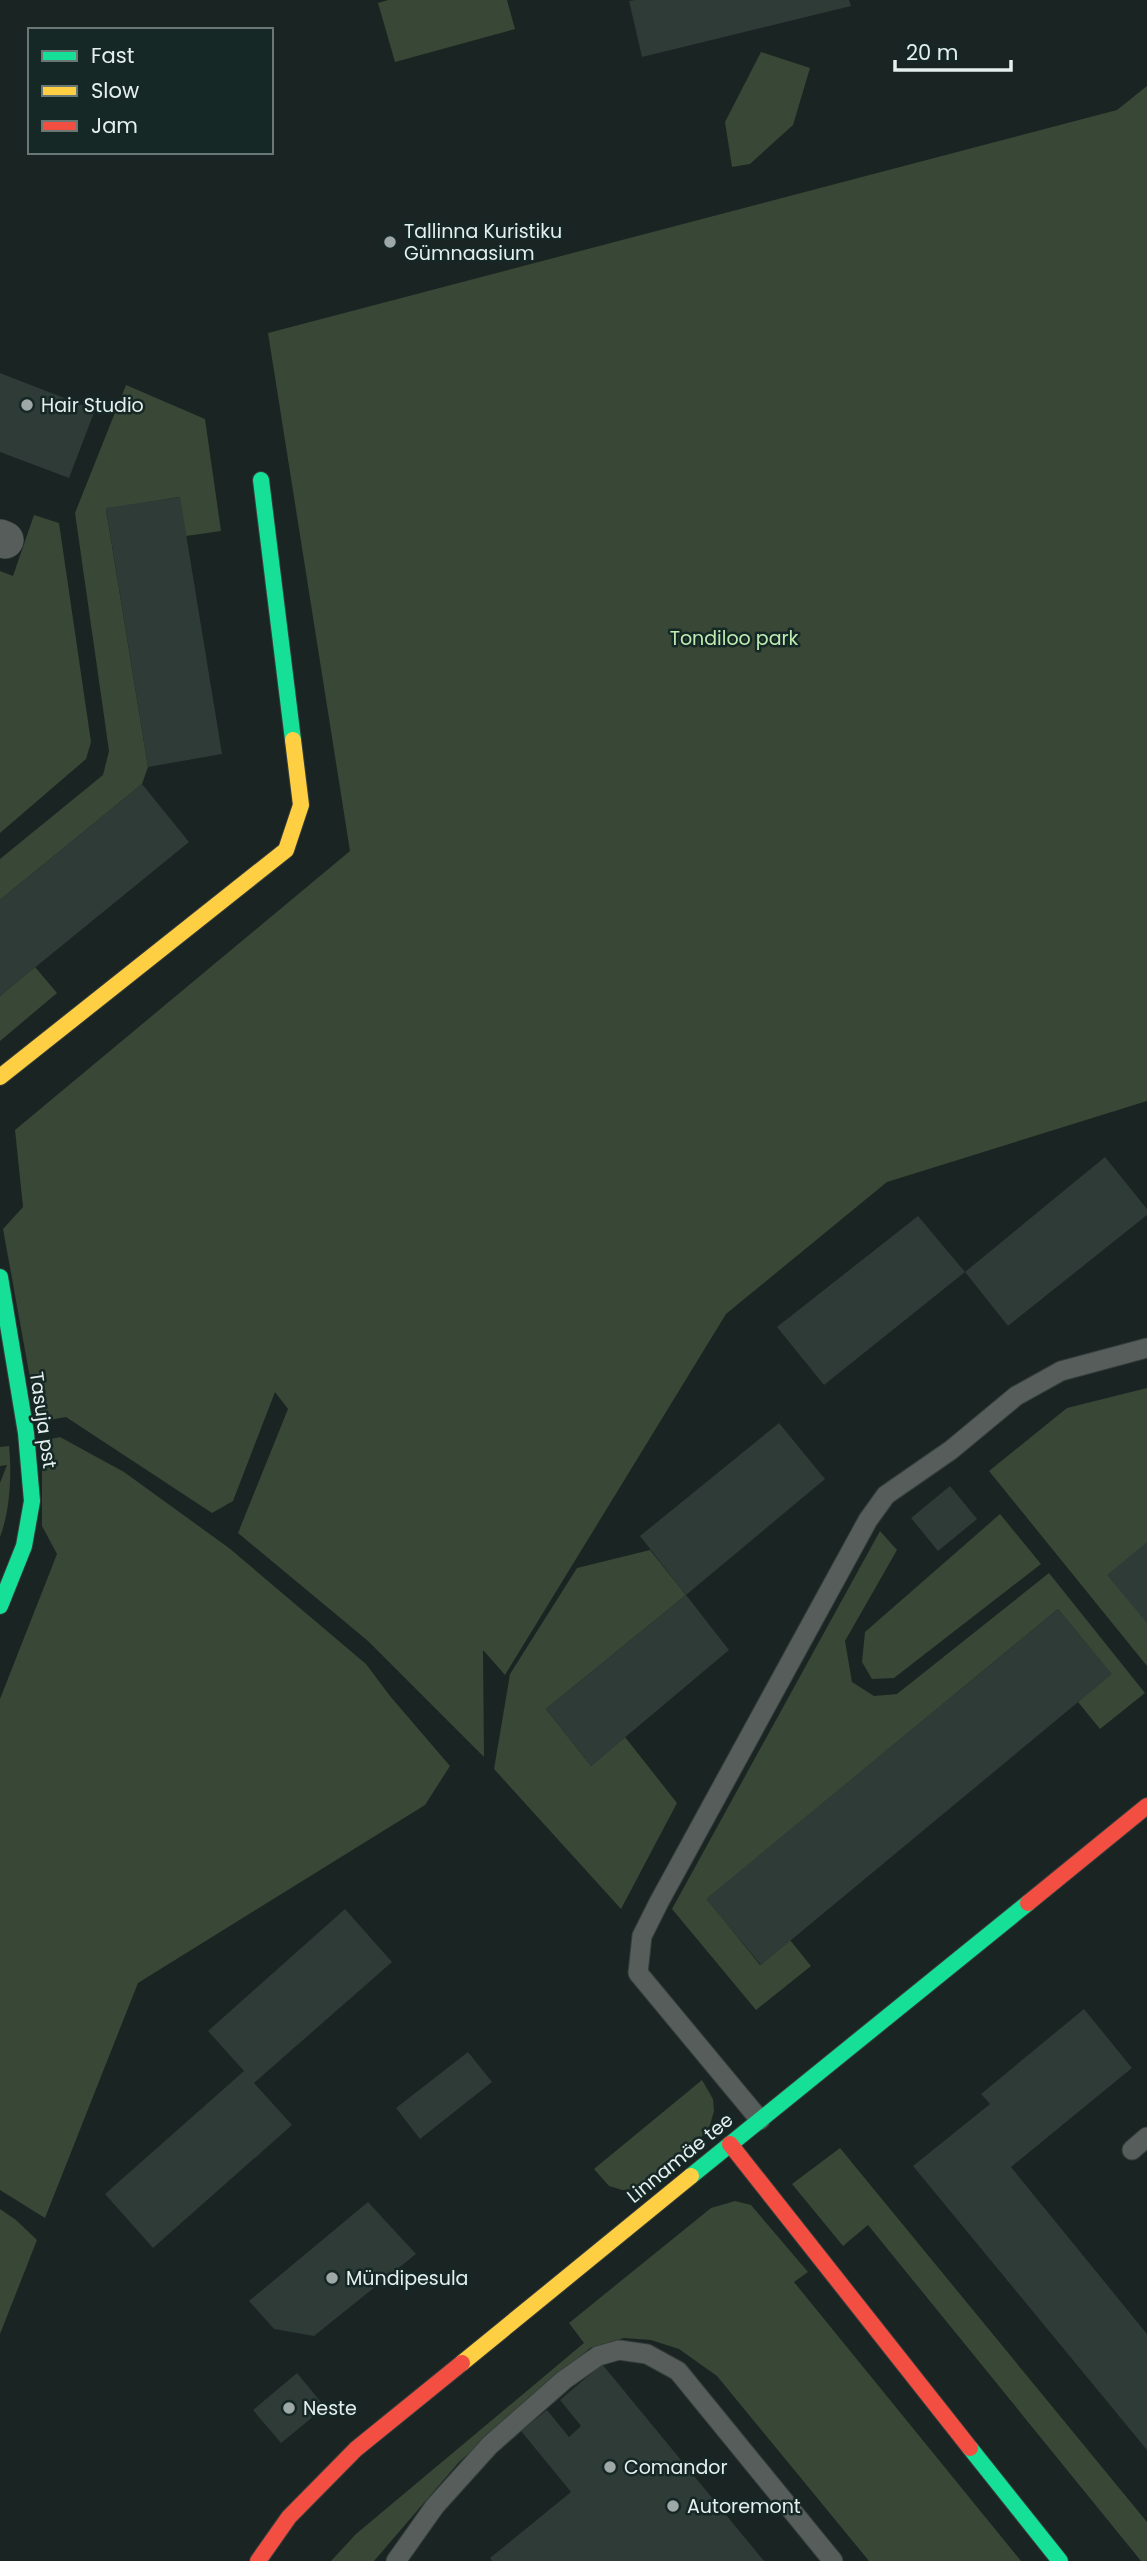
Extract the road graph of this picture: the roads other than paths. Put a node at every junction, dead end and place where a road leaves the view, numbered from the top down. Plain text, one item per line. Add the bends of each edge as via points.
1 (261, 480) dead end
2 (0, 1077) edge
3 (0, 1277) edge
4 (1147, 1348) edge
5 (0, 1606) edge
6 (1147, 1806) edge
7 (760, 2120) junction
8 (730, 2144) junction
9 (258, 2561) edge
10 (396, 2561) edge
11 (833, 2561) edge
12 (1060, 2561) edge

1 - 2 street via 301,805 286,850
3 - 5 street, Tasuja pst via 26,1433 32,1501 24,1546
4 - 7 lane via 1061,1371 1016,1396 951,1450 886,1495 868,1520 659,1902 642,1936 638,1973
6 - 7 street, Linnamäe tee
7 - 8 street, Linnamäe tee
8 - 9 street, Linnamäe tee via 356,2449 289,2517
8 - 12 street
10 - 11 lane via 435,2507 490,2445 564,2380 598,2356 618,2350 647,2354 678,2371

